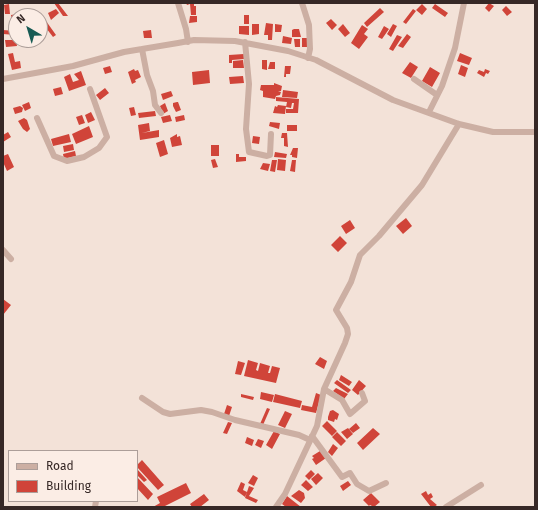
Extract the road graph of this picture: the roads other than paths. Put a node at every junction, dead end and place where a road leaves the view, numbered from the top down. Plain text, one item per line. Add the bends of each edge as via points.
1 (178, 3) edge
2 (302, 3) edge
3 (464, 3) edge
4 (188, 42) junction
5 (246, 42) junction
6 (142, 49) junction
7 (308, 58) junction
8 (3, 79) edge
9 (414, 79) dead end
10 (90, 89) dead end
11 (437, 95) junction
12 (429, 112) junction
13 (161, 113) dead end
14 (37, 118) dead end
15 (459, 124) junction
16 (535, 132) edge
17 (271, 134) dead end
18 (3, 250) edge
19 (11, 259) dead end
20 (324, 389) junction
21 (362, 393) dead end
22 (142, 398) dead end
23 (311, 438) junction
24 (386, 483) dead end
25 (481, 485) dead end
26 (276, 507) edge
27 (446, 507) edge

1 - 4 street
2 - 7 street via 309,25
3 - 11 street via 455,48
4 - 5 street
4 - 6 street
5 - 7 street
5 - 17 street via 249,84 246,129 249,152 270,155
6 - 8 street
6 - 13 street via 155,105
7 - 12 street via 393,100
9 - 11 street
10 - 14 street via 107,138 99,148 84,157 67,161 54,156
11 - 12 street
12 - 15 street
15 - 16 street via 493,132
15 - 20 street via 422,185 360,255 351,282 336,310 348,334
18 - 19 street
20 - 21 street via 342,400 350,414 365,401
20 - 23 street via 318,422
22 - 23 street via 170,414 201,410
23 - 24 street via 342,477 350,473 357,484 369,491
23 - 26 street
25 - 27 street

